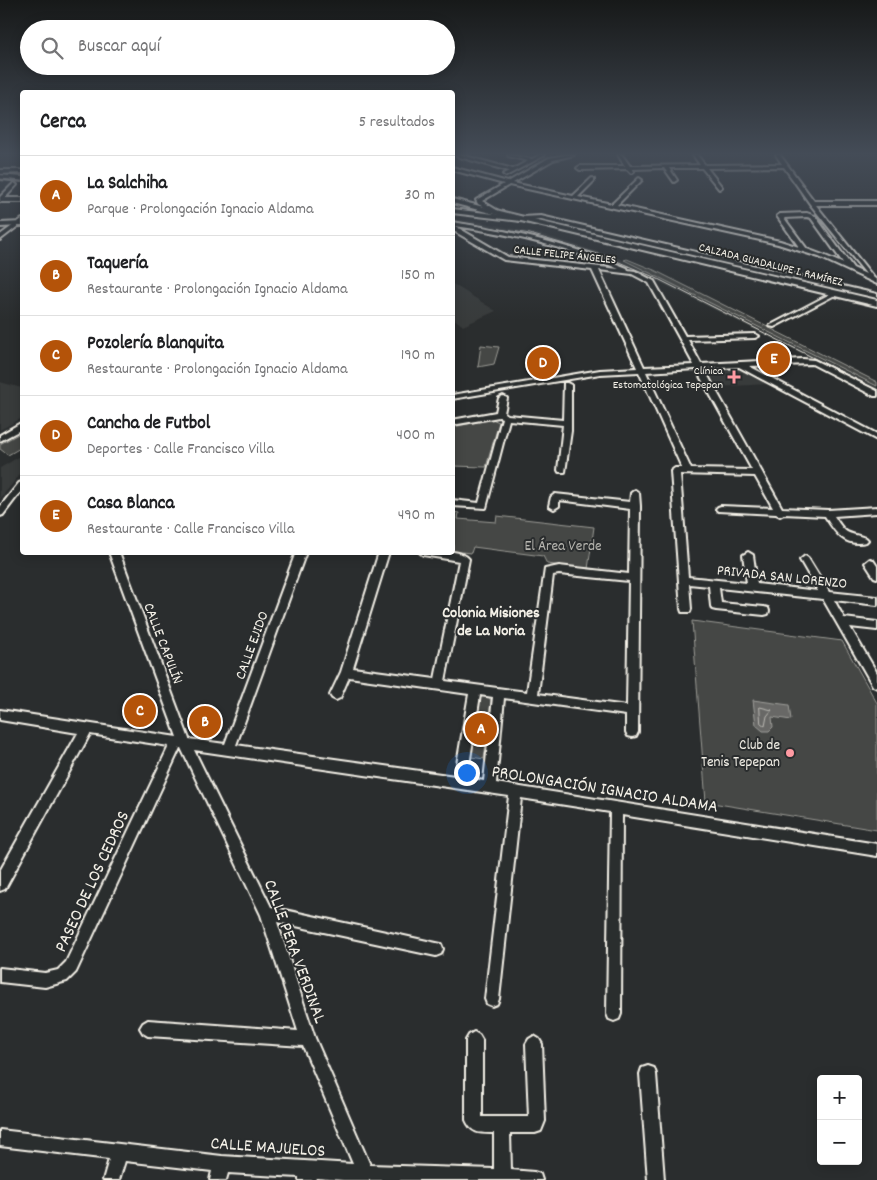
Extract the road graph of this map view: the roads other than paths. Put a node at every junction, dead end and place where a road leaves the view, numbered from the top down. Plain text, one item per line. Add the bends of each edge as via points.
1 (489, 210) edge
2 (493, 210) edge
3 (635, 210) edge
4 (818, 210) edge
5 (455, 211) edge
6 (497, 212) junction
7 (455, 215) edge
8 (521, 219) junction
9 (0, 220) edge
10 (20, 222) edge
11 (20, 222) edge
12 (20, 223) edge
13 (0, 225) edge
14 (455, 226) edge
15 (455, 228) edge
16 (1, 236) edge
17 (804, 250) junction
18 (850, 268) junction
19 (595, 269) junction
20 (633, 272) junction
21 (875, 281) edge
22 (832, 295) junction
23 (877, 296) edge
24 (877, 304) edge
25 (772, 326) dead end
26 (755, 336) dead end
27 (684, 338) junction
28 (739, 364) junction
29 (700, 366) junction
30 (642, 369) junction
31 (566, 385) dead end
32 (877, 394) edge
33 (455, 396) edge
34 (503, 398) dead end
35 (503, 416) junction
36 (455, 423) edge
37 (566, 423) junction
38 (20, 427) edge
39 (877, 437) edge
40 (0, 438) edge
41 (562, 470) dead end
42 (688, 471) junction
43 (759, 473) junction
44 (20, 488) edge
45 (635, 492) dead end
46 (555, 497) dead end
47 (455, 503) edge
48 (635, 506) junction
49 (721, 509) dead end
50 (877, 510) edge
51 (0, 513) edge
52 (780, 513) junction
53 (828, 514) junction
54 (863, 540) dead end
55 (115, 555) edge
56 (300, 555) edge
57 (383, 555) edge
58 (449, 555) edge
59 (748, 555) dead end
60 (805, 560) dead end
61 (870, 563) dead end
62 (877, 574) edge
63 (634, 578) junction
64 (684, 580) junction
65 (714, 583) junction
66 (753, 588) junction
67 (826, 596) junction
68 (877, 601) edge
69 (686, 609) dead end
70 (764, 611) dead end
71 (841, 622) junction
72 (877, 626) edge
73 (346, 672) junction
74 (877, 683) edge
75 (439, 685) junction
76 (476, 691) junction
77 (499, 693) junction
78 (336, 695) dead end
79 (532, 698) junction
80 (631, 711) junction
81 (0, 715) edge
82 (86, 730) junction
83 (632, 732) dead end
84 (181, 743) junction
85 (229, 748) junction
86 (460, 783) junction
87 (489, 788) junction
88 (516, 792) junction
89 (616, 808) junction
90 (877, 850) edge
91 (0, 884) edge
92 (266, 914) junction
93 (436, 949) dead end
94 (0, 975) edge
95 (492, 999) dead end
96 (614, 1014) dead end
97 (148, 1028) dead end
98 (308, 1039) junction
99 (474, 1040) dead end
100 (534, 1044) dead end
101 (648, 1074) dead end
102 (502, 1125) junction
103 (0, 1138) edge
104 (119, 1153) junction
105 (220, 1172) edge
106 (308, 1174) edge
107 (365, 1177) edge
108 (503, 1177) junction
109 (474, 1178) edge
110 (111, 1180) edge
111 (534, 1180) edge
112 (656, 1180) edge

1 - 6 street
2 - 6 street
3 - 17 street
4 - 21 street
5 - 8 main road, CALZADA GUADALUPE I. RAMÍREZ
6 - 8 street
7 - 22 main road, CALZADA GUADALUPE I. RAMÍREZ via 614,244
8 - 23 street via 540,218
8 - 24 main road, CALZADA GUADALUPE I. RAMÍREZ
9 - 10 main road
11 - 13 main road
12 - 16 street
14 - 20 street via 496,230 548,242
15 - 19 street, CALLE FELIPE ÁNGELES via 506,259 576,270
17 - 18 street
17 - 18 street via 780,216 813,217
18 - 21 street
19 - 20 street, CALLE FELIPE ÁNGELES
19 - 30 street
20 - 27 street, CALLE FELIPE ÁNGELES via 652,282
22 - 24 main road, CALZADA GUADALUPE I. RAMÍREZ
22 - 25 street
26 - 27 street
27 - 29 street
28 - 29 street
28 - 32 street via 814,362
28 - 39 street
29 - 30 street
29 - 43 street
30 - 33 street via 600,372
30 - 42 street
31 - 37 street
34 - 35 street
35 - 36 street
35 - 37 street
35 - 47 street via 483,506
37 - 41 street
38 - 40 street
42 - 43 street
42 - 64 street via 675,471
43 - 52 street
44 - 51 street
45 - 48 street
46 - 48 street
48 - 63 street
49 - 52 street
50 - 53 street
52 - 53 street
53 - 54 street via 844,538
55 - 84 street, CALLE CAPULÍN
56 - 85 street, CALLE EJIDO
57 - 73 street
58 - 75 street via 464,559
59 - 66 street
60 - 67 street
61 - 62 street
63 - 79 street via 558,570 548,572
63 - 80 street
64 - 65 street, PRIVADA SAN LORENZO
64 - 69 street
65 - 66 street, PRIVADA SAN LORENZO
65 - 70 street via 716,606
66 - 67 street, PRIVADA SAN LORENZO
67 - 68 street, PRIVADA SAN LORENZO
67 - 71 street
71 - 72 street
71 - 74 street
73 - 75 street
73 - 78 street
75 - 76 street
76 - 77 street
76 - 86 street
77 - 79 street
77 - 87 street
79 - 80 street
80 - 83 street
81 - 82 street, PROLONGACIÓN IGNACIO ALDAMA
82 - 84 street, PROLONGACIÓN IGNACIO ALDAMA
82 - 91 street
84 - 85 street, PROLONGACIÓN IGNACIO ALDAMA
84 - 92 street, CALLE PERA VERDINAL
84 - 94 street, PASEO DE LOS CEDROS via 71,966 62,976 45,980
85 - 86 street, PROLONGACIÓN IGNACIO ALDAMA
86 - 87 street, PROLONGACIÓN IGNACIO ALDAMA
87 - 88 street, PROLONGACIÓN IGNACIO ALDAMA
88 - 89 street, PROLONGACIÓN IGNACIO ALDAMA
88 - 95 street
89 - 90 street, PROLONGACIÓN IGNACIO ALDAMA
89 - 96 street
92 - 93 street
92 - 98 street, CALLE PERA VERDINAL
97 - 98 street
98 - 107 street, CALLE PERA VERDINAL
99 - 102 street via 474,1120 478,1125
100 - 102 street via 538,1120 535,1125
101 - 112 street
102 - 108 street
103 - 104 street, CALLE MAJUELOS
104 - 105 street, CALLE MAJUELOS
104 - 110 street
105 - 106 street, CALLE MAJUELOS
106 - 107 street, CALLE MAJUELOS
107 - 109 street, CALLE MAJUELOS
108 - 109 street, CALLE MAJUELOS
108 - 111 street, CALLE MAJUELOS

